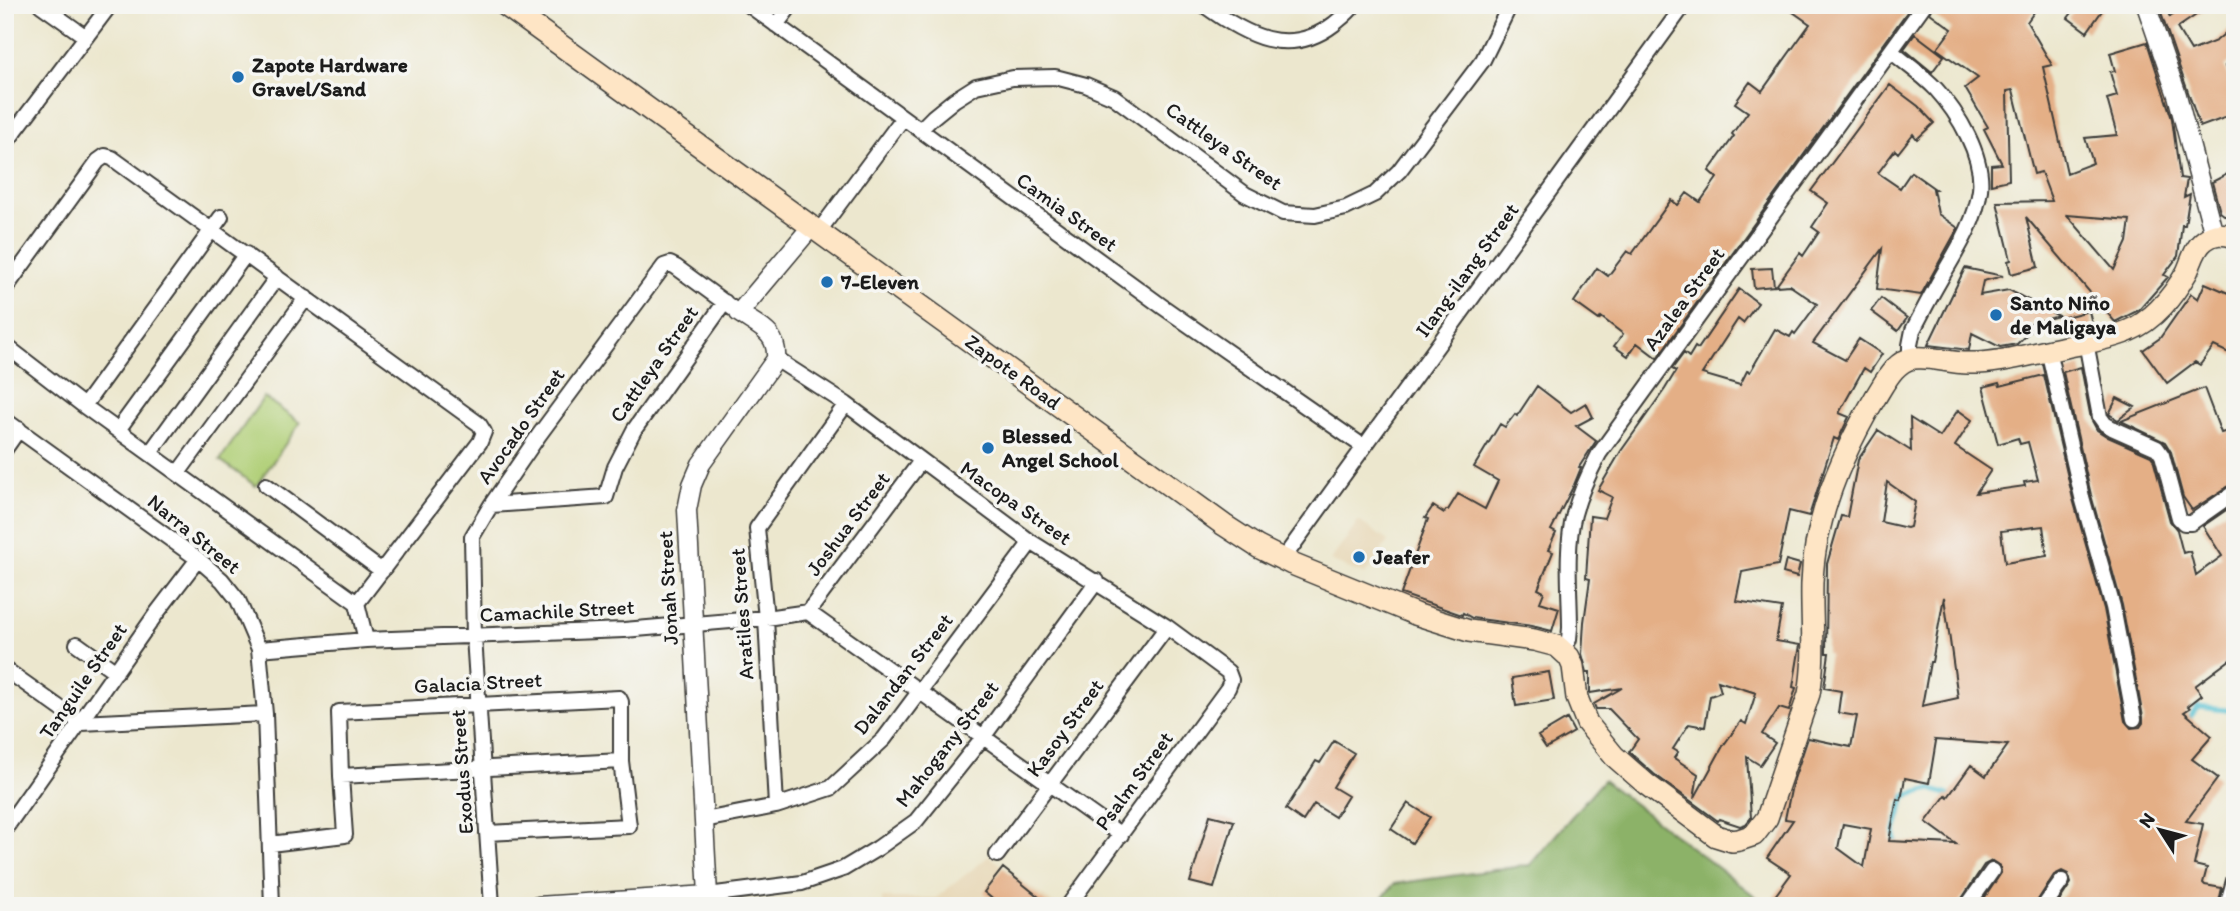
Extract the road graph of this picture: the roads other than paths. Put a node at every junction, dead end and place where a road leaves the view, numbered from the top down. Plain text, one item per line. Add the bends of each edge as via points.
1 (41, 5) edge
2 (110, 5) edge
3 (505, 5) edge
4 (749, 5) edge
5 (791, 5) edge
6 (1204, 5) edge
7 (1354, 5) edge
8 (1510, 5) edge
9 (1684, 5) edge
10 (1924, 5) edge
11 (2146, 5) edge
12 (776, 24) junction
13 (86, 37) junction
14 (1891, 51) junction
15 (903, 118) junction
16 (920, 130) junction
17 (6, 142) edge
18 (221, 217) dead end
19 (815, 228) junction
20 (211, 230) junction
21 (2224, 236) edge
22 (246, 254) junction
23 (277, 276) junction
24 (5, 289) edge
25 (306, 298) junction
26 (732, 307) junction
27 (2086, 342) junction
28 (5, 345) edge
29 (2048, 351) junction
30 (1910, 358) junction
31 (776, 359) junction
32 (846, 404) junction
33 (84, 406) junction
34 (5, 420) edge
35 (19, 429) junction
36 (118, 430) junction
37 (1364, 447) junction
38 (5, 449) edge
39 (150, 453) junction
40 (921, 461) junction
41 (178, 473) junction
42 (266, 485) dead end
43 (2235, 492) edge
44 (491, 505) junction
45 (1031, 542) junction
46 (198, 559) junction
47 (1283, 559) junction
48 (382, 571) junction
49 (1097, 581) junction
50 (357, 603) junction
51 (808, 612) junction
52 (766, 618) junction
53 (692, 624) junction
54 (1167, 627) junction
55 (474, 637) junction
56 (366, 640) junction
57 (77, 644) dead end
58 (259, 649) junction
59 (1563, 651) junction
60 (5, 669) edge
61 (116, 672) junction
62 (1231, 680) joint
63 (919, 690) junction
64 (479, 704) junction
65 (265, 714) junction
66 (2134, 719) dead end
67 (80, 723) junction
68 (984, 736) junction
69 (621, 761) junction
70 (483, 767) junction
71 (341, 776) junction
72 (1049, 785) junction
73 (776, 806) junction
74 (704, 820) junction
75 (5, 828) edge
76 (487, 832) junction
77 (1121, 835) junction
78 (270, 844) junction
79 (997, 855) dead end
80 (1992, 872) dead end
81 (2235, 877) edge
82 (2062, 881) dead end
83 (708, 900) edge
84 (272, 906) edge
85 (492, 906) edge
86 (538, 906) edge
87 (1068, 906) edge
88 (1967, 906) edge
89 (2044, 906) edge
90 (2227, 906) edge

1 - 13 street
2 - 13 street
3 - 19 main road, Zapote Road
4 - 12 street, Camia Street
5 - 12 street
6 - 7 street via 1248,32 1278,42 1321,34
8 - 16 street, Cattleya Street via 1483,60 1399,171 1375,194 1346,208 1315,215 1283,213 1245,194 1114,97 1055,77 1013,78 976,86
9 - 37 street, Ilang-ilang Street
10 - 14 street, Azalea Street
11 - 21 street
12 - 15 street, Camia Street
13 - 17 street
14 - 30 street via 1935,88 1967,132 1980,188 1961,246 1913,330
14 - 59 street, Azalea Street via 1599,454 1574,516 1570,628
15 - 16 street, Camia Street
15 - 19 street, Cattleya Street
16 - 37 street, Camia Street
18 - 20 street
19 - 26 street, Cattleya Street
19 - 47 main road, Zapote Road via 1224,525
20 - 22 street
20 - 24 street via 105,156
20 - 33 street
21 - 27 main road via 2203,241 2178,286 2153,316 2129,331
22 - 23 street
22 - 36 street
23 - 25 street
23 - 39 street
25 - 41 street
25 - 48 street via 480,424 484,432
26 - 31 street via 772,336
26 - 44 street, Cattleya Street via 634,430 606,497
26 - 44 street, Avocado Street via 670,264 664,266
27 - 29 main road
27 - 43 street via 2100,417 2162,454 2179,518 2191,523
28 - 33 street
29 - 30 main road via 1988,362
29 - 66 street via 2113,607
30 - 59 main road via 1899,364 1856,430 1831,491 1814,566 1809,694 1767,818 1754,835 1740,841 1716,836 1614,756 1581,711 1573,666
31 - 32 street, Macopa Street
31 - 53 street, Jonah Street via 701,464 692,485 687,510
32 - 40 street, Macopa Street
32 - 52 street, Aratiles Street via 757,528
33 - 36 street
34 - 35 street, Narra Street
35 - 38 street
35 - 46 street, Narra Street
36 - 39 street
37 - 47 street, Ilang-ilang Street
39 - 41 street
40 - 45 street, Macopa Street
40 - 51 street, Joshua Street
41 - 50 street
42 - 48 street
44 - 55 street, Avocado Street via 472,537
45 - 49 street, Macopa Street
45 - 63 street, Dalandan Street
46 - 58 street, Narra Street via 238,600
46 - 61 street, Tanguile Street
47 - 59 main road, Zapote Road via 1442,624 1549,643
48 - 50 street
49 - 54 street, Macopa Street
49 - 68 street, Mahogany Street
50 - 56 street
51 - 52 street, Camachile Street
51 - 63 street
52 - 53 street, Camachile Street
52 - 73 street, Aratiles Street
53 - 55 street, Camachile Street
53 - 74 street, Jonah Street
54 - 62 street, Macopa Street via 1228,671
54 - 72 street, Kasoy Street
55 - 56 street, Camachile Street
55 - 64 street, Exodus Street
56 - 58 street, Camachile Street
57 - 61 street
58 - 65 street, Narra Street
60 - 67 street
61 - 67 street, Tanguile Street
62 - 77 street, Psalm Street
63 - 68 street
63 - 73 street, Dalandan Street via 884,739 831,788
64 - 69 street, Galacia Street via 619,698
64 - 70 street, Exodus Street
64 - 71 street, Galacia Street via 339,712
65 - 67 street
65 - 78 street, Narra Street
67 - 75 street, Tanguile Street
68 - 72 street
68 - 83 street, Mahogany Street via 916,821 843,869 802,883
69 - 70 street
69 - 76 street via 629,826
70 - 71 street
70 - 76 street, Exodus Street
71 - 78 street via 345,835
72 - 77 street
72 - 79 street, Kasoy Street
73 - 74 street, Dalandan Street
74 - 83 street, Jonah Street
76 - 85 street, Exodus Street
77 - 87 street, Psalm Street
78 - 84 street, Narra Street
80 - 88 street
81 - 90 street
82 - 89 street
83 - 86 street

